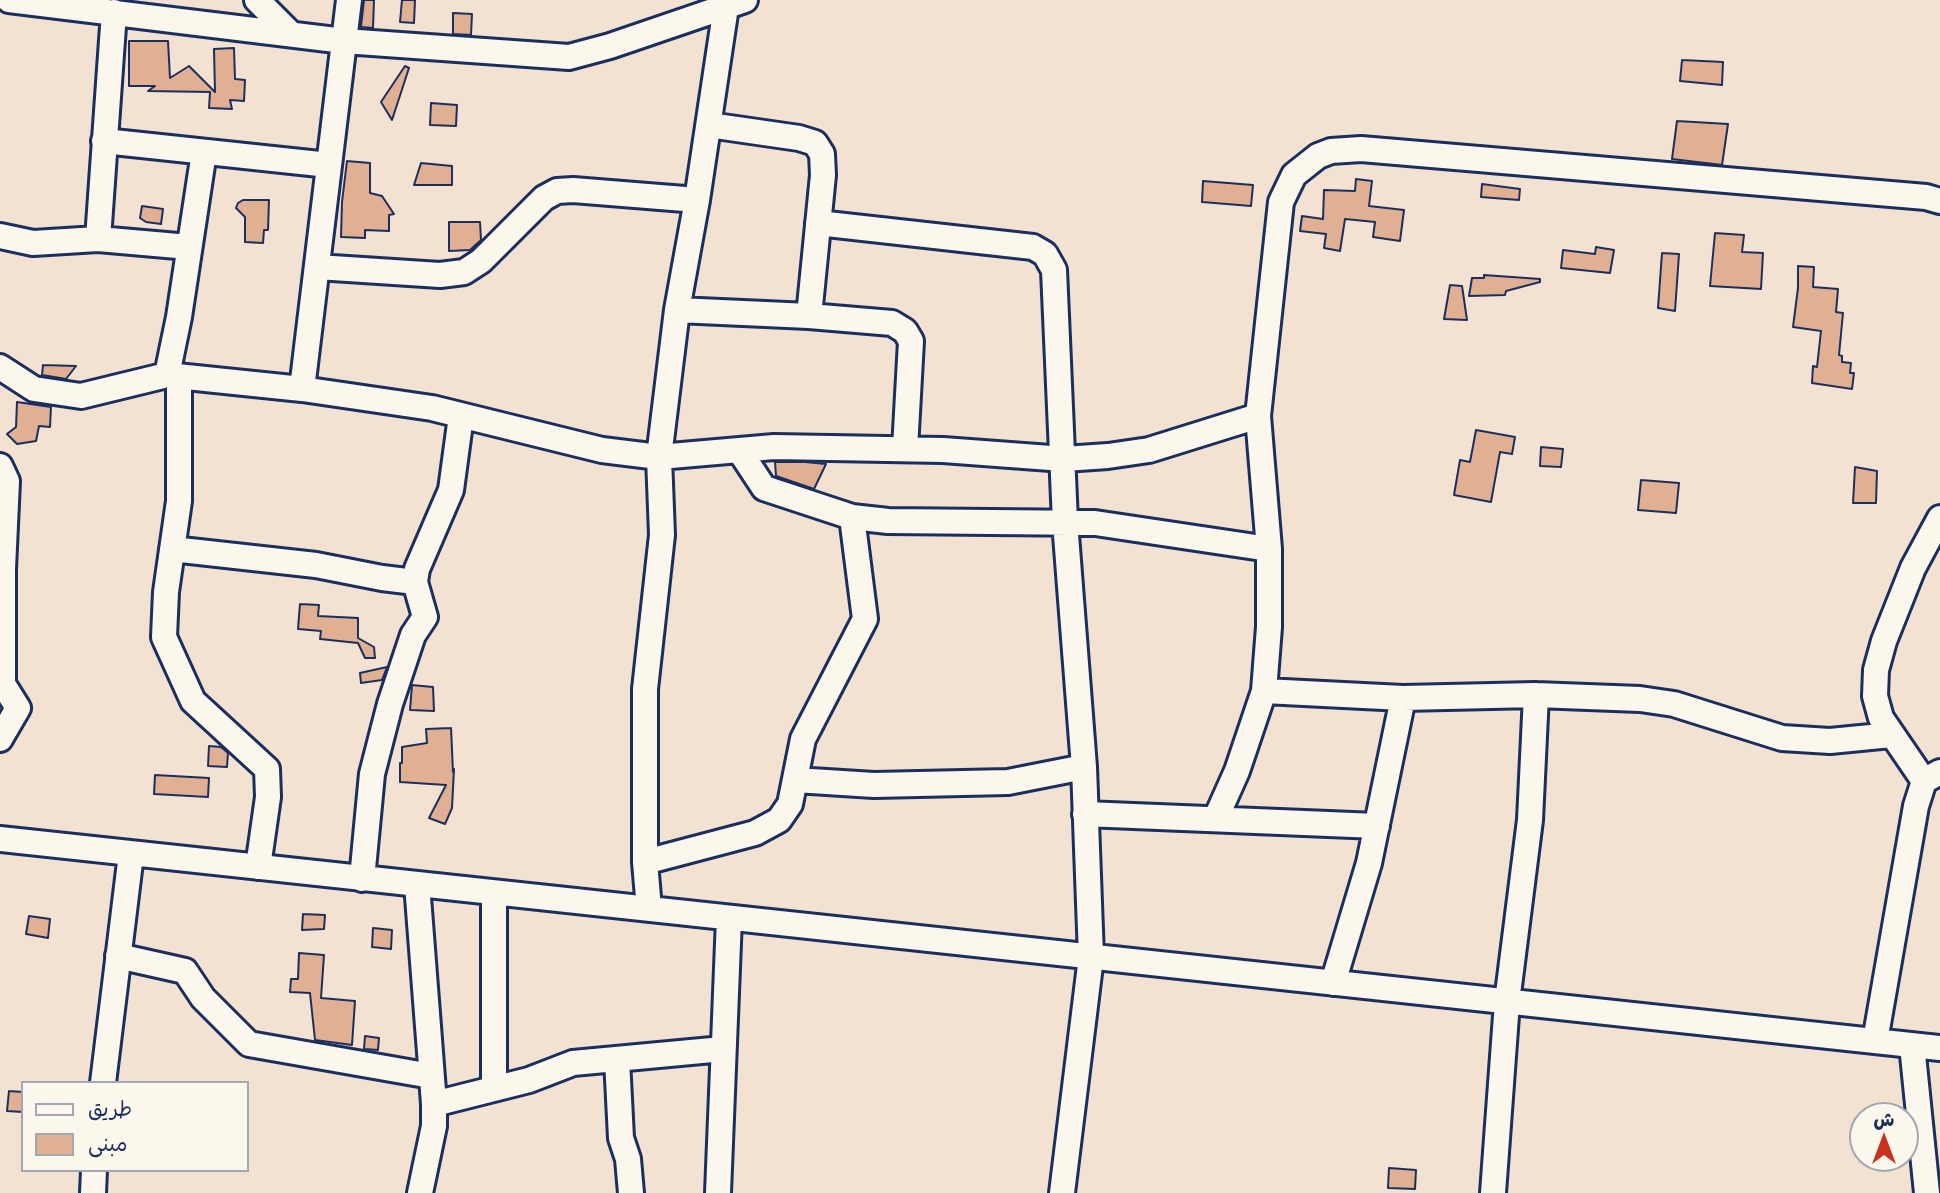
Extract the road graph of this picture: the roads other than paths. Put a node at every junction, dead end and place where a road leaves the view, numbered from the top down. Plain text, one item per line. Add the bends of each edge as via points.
1 (9, 0) edge
2 (257, 0) edge
3 (349, 0) edge
4 (733, 2) edge
5 (114, 12) junction
6 (289, 32) junction
7 (344, 41) junction
8 (709, 125) junction
9 (104, 141) junction
10 (204, 152) junction
11 (329, 165) junction
12 (697, 200) junction
13 (1940, 201) edge
14 (818, 223) junction
15 (0, 236) edge
16 (98, 239) junction
17 (189, 247) junction
18 (317, 267) junction
19 (677, 310) junction
20 (810, 316) junction
21 (0, 367) edge
22 (173, 376) junction
23 (0, 378) edge
24 (302, 389) junction
25 (461, 416) junction
26 (1258, 416) junction
27 (905, 449) junction
28 (739, 450) junction
29 (659, 457) junction
30 (1064, 460) junction
31 (0, 466) edge
32 (852, 517) junction
33 (1940, 518) edge
34 (1065, 522) junction
35 (1934, 547) edge
36 (172, 549) junction
37 (1269, 549) junction
38 (2, 570) edge
39 (415, 582) junction
40 (1264, 691) junction
41 (1536, 695) junction
42 (1403, 698) junction
43 (1891, 735) junction
44 (0, 739) edge
45 (1084, 767) junction
46 (1932, 776) edge
47 (795, 780) junction
48 (1085, 814) junction
49 (1216, 818) junction
50 (1377, 826) junction
51 (0, 839) edge
52 (131, 854) junction
53 (645, 862) junction
54 (258, 867) junction
55 (362, 879) junction
56 (417, 884) junction
57 (494, 892) junction
58 (649, 909) junction
59 (729, 918) junction
60 (118, 956) junction
61 (1091, 957) junction
62 (1333, 983) junction
63 (1507, 1002) junction
64 (1875, 1041) junction
65 (1912, 1045) junction
66 (1940, 1048) edge
67 (723, 1049) junction
68 (617, 1059) junction
69 (431, 1076) junction
70 (103, 1081) edge
71 (494, 1089) junction
72 (434, 1104) junction
73 (94, 1172) edge
74 (93, 1193) edge
75 (420, 1193) edge
76 (631, 1193) edge
77 (718, 1193) edge
78 (1062, 1193) edge
79 (1493, 1193) edge
80 (1927, 1193) edge

1 - 5 street
2 - 6 street
3 - 7 street
4 - 7 street via 569,57
4 - 8 street
5 - 6 street
5 - 9 street
6 - 7 street
7 - 11 street
8 - 12 street
8 - 14 street via 815,143 822,154 823,175
9 - 10 street
9 - 16 street
10 - 11 street
10 - 17 street
11 - 18 street
12 - 18 street via 557,191 464,272 440,275
12 - 19 street
13 - 26 street via 1361,149 1331,151 1294,175 1281,202
14 - 20 street
14 - 30 street via 1033,247 1045,254 1054,270
15 - 16 street via 33,243
16 - 17 street
17 - 22 street
18 - 24 street
19 - 20 street
19 - 29 street
20 - 27 street via 892,323 905,331 911,341
21 - 22 street via 34,389 81,396
21 - 23 street
22 - 24 street
22 - 36 street via 180,492
24 - 25 street
25 - 29 street via 602,450
25 - 39 street via 451,490
26 - 30 street via 1149,450
26 - 37 street
27 - 28 street
27 - 30 street
28 - 29 street
28 - 32 street via 764,488
29 - 53 street via 662,535 645,690
30 - 34 street
31 - 38 street via 7,481
32 - 34 street
32 - 47 street via 865,620 803,740
33 - 35 street
34 - 37 street
34 - 45 street
35 - 43 street via 1913,568 1876,670 1875,696
36 - 39 street via 316,565
36 - 54 street via 164,637 193,701 267,769 268,797
37 - 40 street
38 - 44 street via 3,684 18,708
39 - 55 street via 425,617 412,635 372,774
40 - 42 street
40 - 49 street
41 - 42 street
41 - 43 street via 1674,704 1782,738 1830,741
41 - 63 street via 1530,820
42 - 50 street
43 - 46 street
45 - 47 street via 1008,782 874,785
45 - 48 street
46 - 64 street via 1916,806
47 - 53 street via 790,804 779,820 755,832
48 - 49 street
48 - 61 street
49 - 50 street
50 - 62 street
51 - 52 street
52 - 54 street
52 - 60 street
53 - 58 street
54 - 55 street
55 - 56 street
56 - 57 street
56 - 69 street
57 - 58 street
57 - 71 street
58 - 59 street
59 - 61 street
59 - 67 street
60 - 69 street via 185,971 203,998 249,1044
60 - 70 street
61 - 62 street
61 - 78 street
62 - 63 street
63 - 64 street
63 - 79 street
64 - 65 street
65 - 66 street
65 - 80 street
67 - 68 street
67 - 77 street
68 - 71 street via 573,1063
68 - 76 street via 621,1138
69 - 72 street
71 - 72 street
72 - 75 street
73 - 74 street

